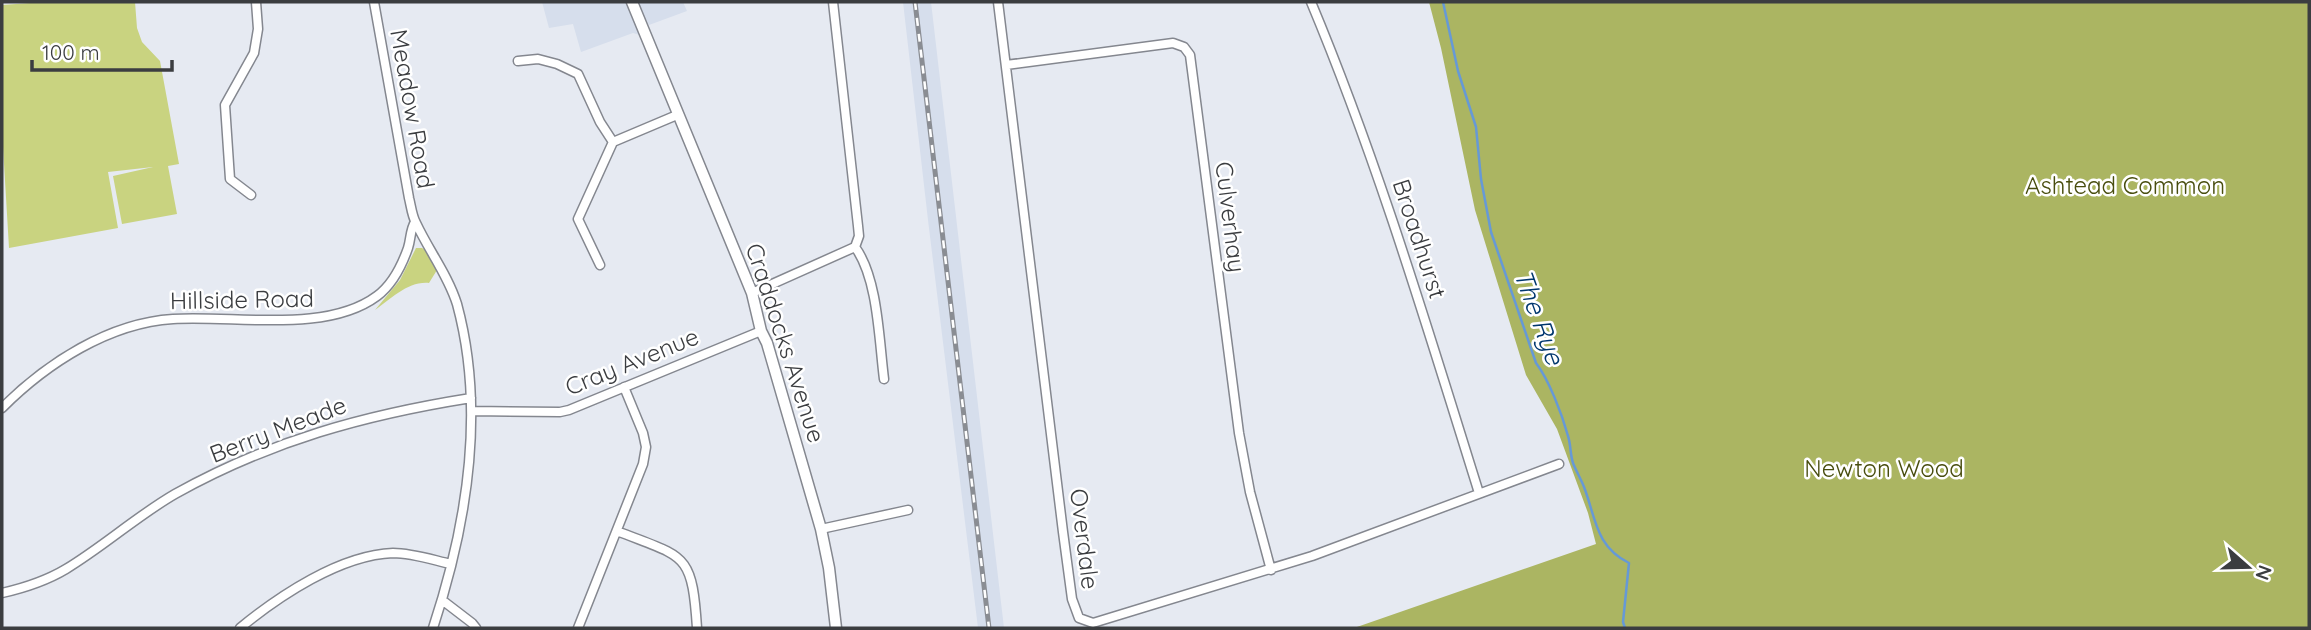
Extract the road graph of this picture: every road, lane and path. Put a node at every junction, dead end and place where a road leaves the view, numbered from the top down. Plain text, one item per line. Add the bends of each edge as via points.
1 (256, 2) edge
2 (374, 2) edge
3 (632, 2) edge
4 (834, 2) edge
5 (998, 2) edge
6 (1311, 2) edge
7 (517, 61) dead end
8 (1006, 65) junction
9 (677, 115) junction
10 (613, 142) junction
11 (251, 195) dead end
12 (415, 222) junction
13 (855, 247) junction
14 (600, 265) dead end
15 (752, 293) junction
16 (761, 331) junction
17 (884, 379) dead end
18 (624, 387) junction
19 (471, 398) junction
20 (2, 408) edge
21 (472, 411) junction
22 (1559, 464) dead end
23 (1479, 493) junction
24 (908, 510) dead end
25 (821, 529) junction
26 (617, 531) junction
27 (451, 564) junction
28 (1271, 570) junction
29 (2, 593) edge
30 (442, 600) junction
31 (240, 628) edge
32 (433, 628) edge
33 (476, 628) edge
34 (578, 628) edge
35 (697, 628) edge
36 (836, 628) edge

1 - 11 street via 254,54 225,105 230,179
2 - 12 street, Meadow Road
3 - 9 street, Craddocks Avenue
4 - 13 street via 859,236
5 - 8 street, Overdale
6 - 23 street, Broadhurst via 1357,113 1400,238
7 - 10 street via 538,59 578,74
8 - 28 street, Culverhay via 1173,43 1190,55 1239,433
8 - 28 street, Overdale via 1075,611 1079,618 1093,623
9 - 10 street
9 - 15 street, Craddocks Avenue
10 - 14 street via 578,219
12 - 19 street via 456,302
12 - 20 street, Hillside Road via 392,281 359,306 311,320 174,318 125,328 106,334 57,364
13 - 15 street
13 - 17 street via 870,281
15 - 16 street, Craddocks Avenue
16 - 18 street, Cray Avenue
16 - 25 street, Craddocks Avenue
18 - 21 street, Cray Avenue via 560,412
18 - 26 street via 646,447
19 - 21 street
19 - 29 street, Berry Meade via 357,420 244,458 173,495 65,570
21 - 27 street via 467,486
22 - 23 street, Overdale
23 - 28 street, Overdale
24 - 25 street
25 - 36 street, Craddocks Avenue
26 - 34 street
26 - 35 street via 678,555 693,580
27 - 30 street
27 - 31 street via 396,553 363,558 319,575
30 - 32 street
30 - 33 street

